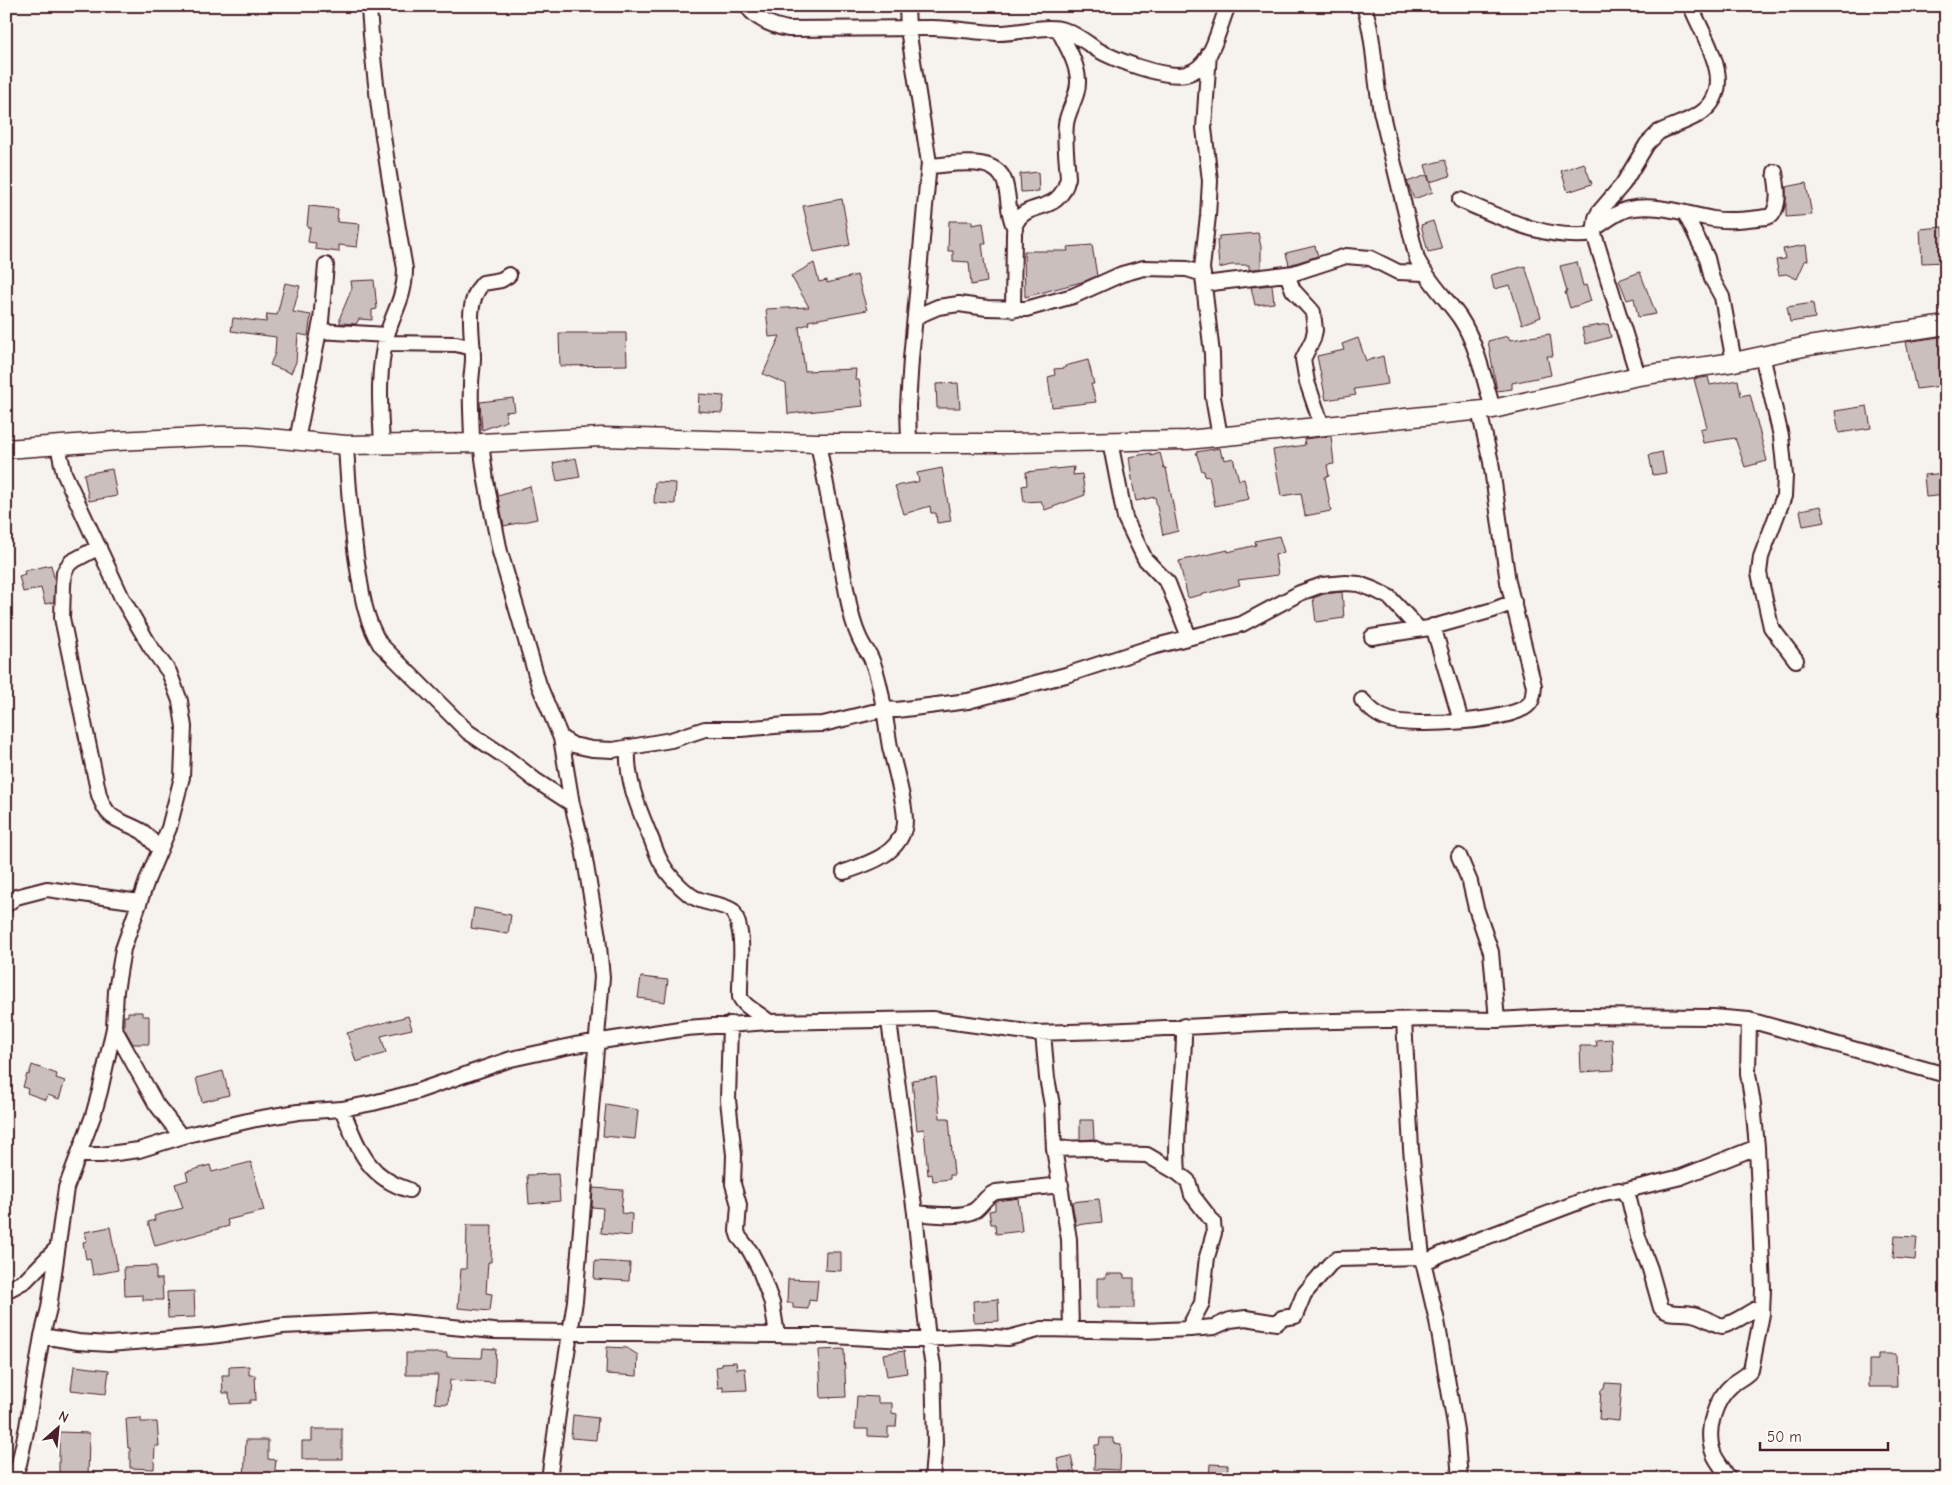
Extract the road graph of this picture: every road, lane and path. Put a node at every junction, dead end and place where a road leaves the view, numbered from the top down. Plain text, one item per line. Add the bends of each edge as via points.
1 (369, 6) edge
2 (747, 6) edge
3 (907, 6) edge
4 (1228, 6) edge
5 (1364, 6) edge
6 (1691, 6) edge
7 (908, 29) junction
8 (1058, 29) junction
9 (1209, 53) junction
10 (929, 166) junction
11 (1775, 172) dead end
12 (1460, 200) dead end
13 (1685, 212) junction
14 (1015, 229) junction
15 (1594, 231) junction
16 (326, 265) dead end
17 (1424, 273) junction
18 (1287, 274) junction
19 (509, 275) dead end
20 (1203, 279) junction
21 (1013, 310) junction
22 (915, 317) junction
23 (1946, 325) edge
24 (319, 331) junction
25 (386, 339) junction
26 (472, 348) junction
27 (1762, 355) junction
28 (1734, 362) junction
29 (1638, 376) junction
30 (1486, 410) junction
31 (1322, 426) junction
32 (1220, 437) junction
33 (296, 440) junction
34 (1110, 441) junction
35 (909, 442) junction
36 (382, 443) junction
37 (477, 443) junction
38 (818, 443) junction
39 (346, 445) junction
40 (58, 446) junction
41 (6, 449) edge
42 (99, 546) junction
43 (1514, 602) junction
44 (1434, 626) junction
45 (1419, 629) junction
46 (1189, 637) junction
47 (1372, 637) dead end
48 (1796, 660) dead end
49 (1362, 700) dead end
50 (885, 709) junction
51 (1461, 721) junction
52 (561, 738) junction
53 (628, 748) junction
54 (572, 804) junction
55 (160, 850) junction
56 (1459, 856) dead end
57 (844, 872) dead end
58 (139, 902) junction
59 (6, 905) edge
60 (1404, 1020) junction
61 (1497, 1020) junction
62 (1749, 1020) junction
63 (889, 1021) junction
64 (769, 1022) junction
65 (730, 1024) junction
66 (1184, 1026) junction
67 (114, 1028) junction
68 (1043, 1033) junction
69 (596, 1042) junction
70 (1946, 1074) edge
71 (342, 1109) junction
72 (181, 1136) junction
73 (1757, 1147) junction
74 (1054, 1150) junction
75 (78, 1155) junction
76 (1178, 1173) junction
77 (1061, 1184) junction
78 (409, 1190) dead end
79 (1623, 1191) junction
80 (915, 1213) junction
81 (56, 1249) junction
82 (1423, 1260) junction
83 (6, 1291) edge
84 (1762, 1306) junction
85 (925, 1316) junction
86 (1188, 1329) junction
87 (1071, 1330) junction
88 (571, 1331) junction
89 (777, 1335) junction
90 (42, 1336) junction
91 (928, 1338) junction
92 (904, 1340) junction
93 (13, 1479) edge
94 (549, 1479) edge
95 (932, 1479) edge
96 (1460, 1479) edge
97 (1728, 1479) edge

1 - 25 street via 385,154 405,269 405,286
2 - 7 street via 771,25 788,29
3 - 7 street
4 - 9 street
5 - 17 street via 1381,111 1412,241
6 - 15 street via 1716,64 1719,80 1716,94 1700,114 1659,132 1647,144 1623,184 1599,212
7 - 8 street via 998,33
7 - 10 street
8 - 9 street via 1077,35 1108,55 1161,74 1188,74 1198,68
8 - 14 street via 1072,57 1078,79 1076,97 1066,126 1068,178 1054,202 1026,212
9 - 20 street via 1204,128 1210,182
10 - 14 street via 981,164 999,171 1004,179 1008,216
10 - 22 street
11 - 13 street via 1777,205 1767,218 1714,219
12 - 15 street via 1537,231 1569,236
13 - 15 street via 1660,208 1628,209
13 - 28 street via 1722,297
14 - 21 street
15 - 29 street
16 - 24 street
17 - 18 street via 1398,272 1370,258 1346,256
17 - 30 street via 1460,319 1472,343
18 - 20 street
18 - 31 street via 1293,290 1313,312 1315,330 1303,367
19 - 26 street via 483,283 478,288 472,306
20 - 21 street via 1187,270 1138,269 1073,296 1026,310
20 - 32 street via 1212,354 1213,397
21 - 22 street via 959,304 938,307
22 - 35 street via 908,406
23 - 27 street
24 - 25 street
24 - 33 street
25 - 26 street
25 - 36 street via 379,384
26 - 37 street via 471,387
27 - 28 street
27 - 48 street via 1781,436 1785,476 1784,496 1759,573 1771,627
28 - 29 street
29 - 30 street
30 - 31 street
30 - 43 street via 1508,582
31 - 32 street
32 - 34 street
33 - 39 street
33 - 40 street via 220,436
34 - 35 street
34 - 46 street via 1125,518 1145,559 1168,583
35 - 38 street
36 - 37 street
36 - 39 street
37 - 38 street via 602,437
37 - 52 street via 500,552 538,685
38 - 50 street via 854,626 871,657
39 - 54 street via 352,528 364,608 380,644 468,732
40 - 41 street
40 - 42 street via 64,473
42 - 55 street via 122,598 169,672 180,701 184,727 182,777
42 - 55 street via 72,562 64,573 62,618 103,808 116,820 148,836
43 - 44 street
43 - 51 street via 1534,686 1533,698 1525,708 1511,714
44 - 45 street
44 - 51 street
45 - 46 street via 1389,597 1346,582 1322,584 1242,624
45 - 47 street
46 - 50 street via 968,701
49 - 51 street via 1381,717 1404,723
50 - 53 street via 822,724 705,729 671,740
50 - 57 street via 904,829 896,843 875,862
52 - 53 street via 573,745 592,749
52 - 54 street
53 - 64 street via 628,774 661,863 673,879 697,900 733,911 741,938 740,998 742,1003
54 - 69 street via 583,848 602,976
55 - 58 street
56 - 61 street via 1491,952
58 - 59 street via 47,888 16,897
58 - 67 street via 123,949
60 - 61 street
60 - 66 street
60 - 82 street via 1411,1149
61 - 62 street via 1572,1016
62 - 70 street
62 - 73 street via 1748,1074
63 - 64 street
63 - 68 street via 932,1019
63 - 80 street
64 - 65 street
65 - 69 street
65 - 89 street via 728,1100 734,1155 733,1184 739,1205 737,1231 759,1268 772,1303
66 - 68 street
66 - 76 street
67 - 72 street via 156,1104
67 - 75 street via 100,1091
68 - 74 street
69 - 71 street via 511,1059 414,1092
69 - 88 street
71 - 72 street via 256,1119
71 - 78 street via 357,1145 374,1171 397,1187
72 - 75 street via 139,1150
73 - 79 street via 1681,1177
73 - 84 street
74 - 76 street via 1093,1148 1107,1154 1147,1155
74 - 77 street
75 - 81 street via 66,1188
76 - 86 street via 1188,1181 1192,1195 1213,1222 1214,1233 1207,1257 1202,1303
77 - 80 street via 996,1192 969,1213
77 - 87 street via 1069,1239
79 - 82 street via 1600,1194
79 - 84 street via 1629,1199 1660,1308 1670,1313 1690,1313 1722,1326
80 - 85 street
81 - 83 street via 26,1280
81 - 90 street
82 - 86 street via 1337,1259 1304,1294 1295,1316 1282,1318 1277,1323 1246,1318 1214,1327
82 - 96 street via 1456,1430
84 - 97 street via 1752,1370 1732,1385 1722,1399 1709,1433 1713,1452
85 - 91 street
85 - 92 street
86 - 87 street
87 - 91 street via 1042,1329 1008,1338
88 - 89 street
88 - 90 street via 494,1331 390,1321 283,1326 211,1336 109,1344
88 - 94 street
89 - 92 street
90 - 93 street via 27,1427
91 - 92 street
91 - 95 street via 934,1387

